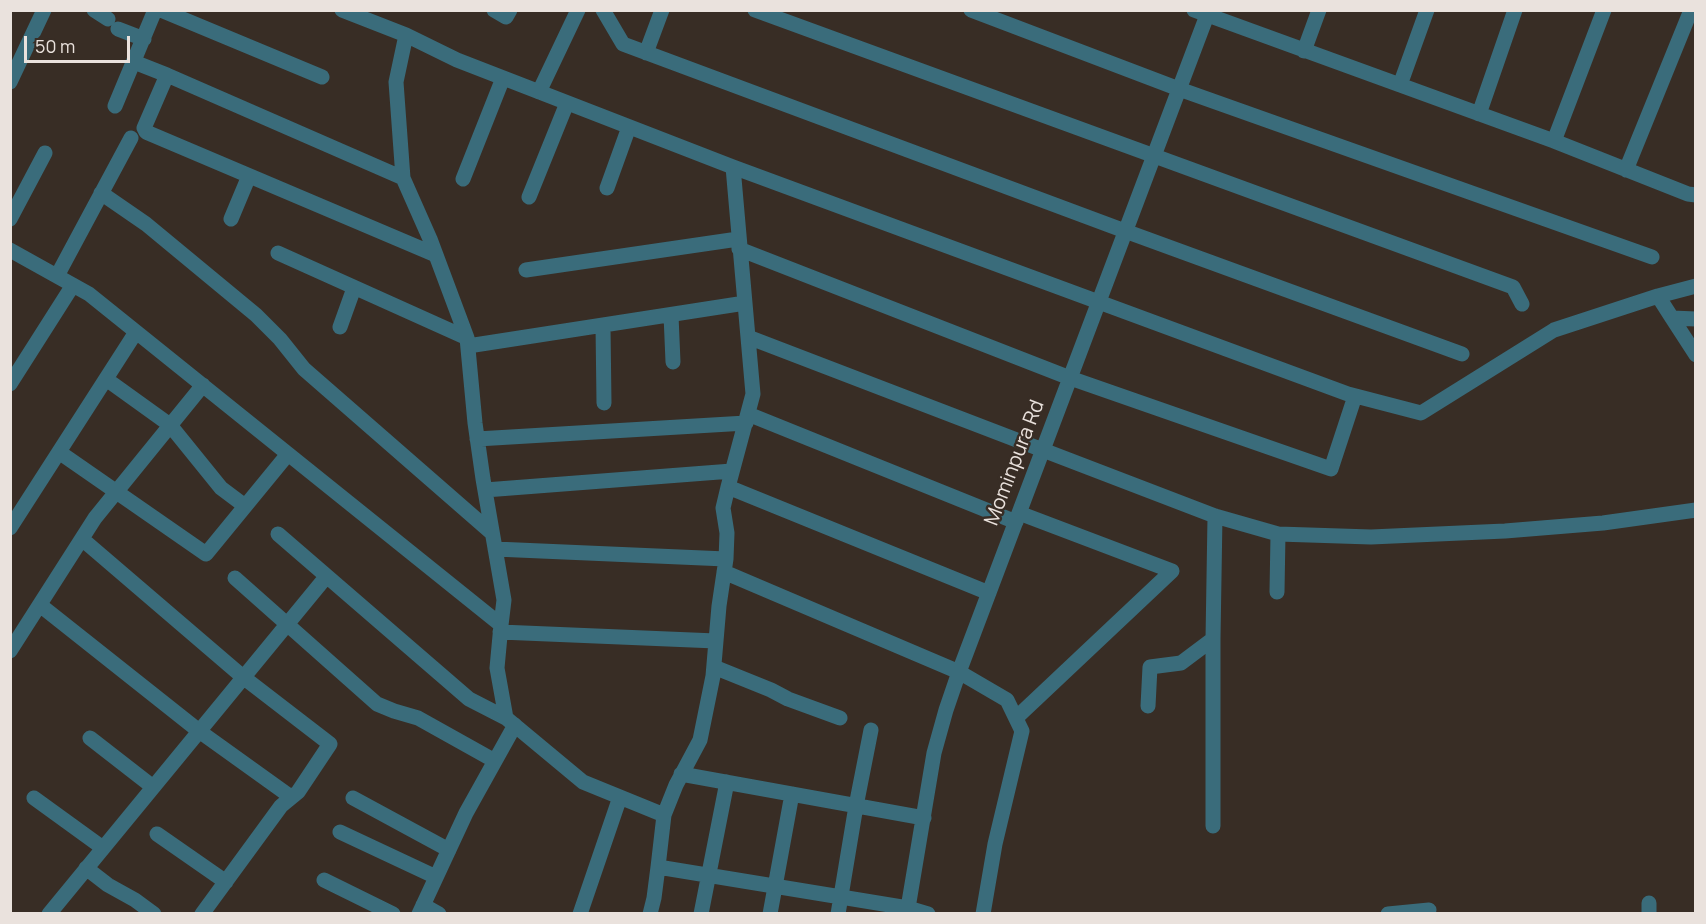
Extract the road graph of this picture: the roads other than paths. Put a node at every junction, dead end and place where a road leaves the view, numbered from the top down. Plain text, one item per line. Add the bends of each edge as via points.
1 (44, 10) edge
2 (94, 10) edge
3 (155, 10) edge
4 (161, 10) edge
5 (342, 10) edge
6 (494, 10) edge
7 (510, 10) edge
8 (578, 10) edge
9 (603, 10) edge
10 (662, 10) edge
11 (755, 10) edge
12 (970, 10) edge
13 (1319, 10) edge
14 (1427, 10) edge
15 (1515, 10) edge
16 (1604, 10) edge
17 (1691, 10) edge
18 (1203, 12) edge
19 (406, 35) junction
20 (144, 39) junction
21 (1304, 51) junction
22 (646, 53) junction
23 (134, 62) junction
24 (167, 75) junction
25 (322, 77) dead end
26 (503, 78) junction
27 (10, 82) edge
28 (1400, 85) junction
29 (1179, 88) junction
30 (539, 92) junction
31 (567, 103) junction
32 (115, 106) dead end
33 (1479, 114) junction
34 (629, 127) junction
35 (131, 138) dead end
36 (1554, 141) junction
37 (45, 153) dead end
38 (1153, 156) junction
39 (733, 167) junction
40 (1626, 170) junction
41 (249, 176) junction
42 (403, 178) junction
43 (463, 179) dead end
44 (606, 188) dead end
45 (101, 193) junction
46 (1695, 195) edge
47 (529, 197) dead end
48 (10, 219) edge
49 (231, 219) dead end
50 (1125, 231) junction
51 (739, 244) junction
52 (12, 253) edge
53 (278, 253) dead end
54 (436, 255) junction
55 (1652, 257) dead end
56 (526, 270) dead end
57 (57, 276) junction
58 (73, 285) junction
59 (1695, 286) edge
60 (354, 288) junction
61 (1658, 296) junction
62 (1098, 301) junction
63 (745, 303) junction
64 (1522, 304) dead end
65 (670, 315) junction
66 (1672, 318) junction
67 (1695, 319) edge
68 (603, 326) junction
69 (340, 327) dead end
70 (136, 332) junction
71 (748, 337) junction
72 (468, 342) junction
73 (1462, 354) dead end
74 (1695, 355) edge
75 (673, 362) dead end
76 (1070, 378) junction
77 (106, 379) junction
78 (10, 384) edge
79 (202, 385) junction
80 (1355, 396) junction
81 (604, 403) dead end
82 (747, 419) junction
83 (170, 425) junction
84 (477, 439) junction
85 (1042, 450) junction
86 (59, 452) junction
87 (288, 454) junction
88 (732, 471) junction
89 (728, 487) junction
90 (485, 490) junction
91 (116, 492) junction
92 (245, 506) junction
93 (1695, 510) edge
94 (1215, 516) junction
95 (1018, 517) junction
96 (11, 525) edge
97 (492, 533) junction
98 (278, 534) dead end
99 (1278, 534) junction
100 (82, 539) junction
101 (495, 549) junction
102 (725, 566) junction
103 (326, 577) junction
104 (235, 578) dead end
105 (1277, 592) dead end
106 (989, 593) junction
107 (40, 605) junction
108 (288, 624) junction
109 (501, 629) junction
110 (1213, 639) junction
111 (716, 641) junction
112 (10, 651) edge
113 (714, 667) junction
114 (959, 672) junction
115 (243, 677) junction
116 (1148, 706) dead end
117 (840, 718) dead end
118 (1016, 718) junction
119 (510, 722) junction
120 (871, 730) dead end
121 (199, 731) junction
122 (90, 738) dead end
123 (495, 761) junction
124 (681, 774) junction
125 (727, 782) junction
126 (153, 787) junction
127 (792, 794) junction
128 (291, 797) junction
129 (620, 797) junction
130 (34, 798) dead end
131 (353, 798) dead end
132 (856, 806) junction
133 (664, 815) junction
134 (924, 818) junction
135 (1213, 826) dead end
136 (340, 832) dead end
137 (157, 834) dead end
138 (103, 848) junction
139 (449, 850) junction
140 (658, 867) junction
141 (86, 868) junction
142 (708, 875) junction
143 (436, 877) junction
144 (324, 880) dead end
145 (226, 882) junction
146 (775, 886) junction
147 (841, 897) junction
148 (421, 909) edge
149 (205, 910) edge
150 (1429, 910) dead end
151 (908, 911) edge
152 (49, 914) edge
153 (154, 914) edge
154 (222, 914) edge
155 (393, 914) edge
156 (439, 914) edge
157 (580, 914) edge
158 (650, 914) edge
159 (701, 914) edge
160 (770, 914) edge
161 (838, 914) edge
162 (928, 914) edge
163 (983, 914) edge
164 (1388, 914) edge

1 - 27 street
2 - 20 street
3 - 20 street
4 - 25 street
5 - 19 street
6 - 7 street via 506,17
8 - 30 street
9 - 22 street via 623,44
10 - 22 street
11 - 38 street
12 - 29 street
13 - 21 street
14 - 28 street
15 - 33 street
16 - 36 street
17 - 40 street
18 - 21 street
18 - 29 street, Mominpura Rd
19 - 26 street
19 - 42 street via 396,82
20 - 23 street
21 - 28 street
22 - 50 street
23 - 24 street
23 - 32 street
24 - 41 street via 144,128 146,132
24 - 42 street
26 - 30 street
26 - 43 street
28 - 33 street
29 - 38 street, Mominpura Rd
29 - 55 street
30 - 31 street
31 - 34 street
31 - 47 street
33 - 36 street
34 - 39 street
34 - 44 street
35 - 45 street
36 - 40 street
37 - 48 street
38 - 50 street, Mominpura Rd
38 - 64 street via 1513,286
39 - 51 street
39 - 62 street
40 - 46 street
41 - 49 street
41 - 54 street
42 - 54 street
45 - 57 street
45 - 97 street via 146,224 256,315 304,369
50 - 62 street, Mominpura Rd
50 - 73 street
51 - 56 street
51 - 63 street
51 - 76 street
52 - 57 street
53 - 60 street
54 - 72 street
57 - 58 street
58 - 70 street
58 - 78 street
59 - 61 street
60 - 69 street
60 - 72 street
61 - 66 street
61 - 80 street via 1554,330 1421,413
62 - 76 street, Mominpura Rd
62 - 80 street
63 - 65 street
63 - 71 street
65 - 68 street
65 - 75 street
66 - 67 street
66 - 74 street
68 - 72 street
68 - 81 street
70 - 77 street
70 - 79 street
71 - 82 street via 753,394
71 - 85 street
72 - 84 street
76 - 80 street via 1331,469
76 - 85 street, Mominpura Rd
77 - 83 street
77 - 86 street
79 - 83 street
79 - 87 street
82 - 84 street
82 - 88 street
82 - 95 street
83 - 91 street
83 - 92 street via 221,488
84 - 90 street
85 - 94 street
85 - 95 street, Mominpura Rd
86 - 91 street
86 - 96 street
87 - 92 street
87 - 109 street
88 - 89 street
88 - 90 street
89 - 102 street via 723,508 727,533
89 - 106 street
90 - 97 street
91 - 92 street via 206,554
91 - 100 street
93 - 99 street via 1505,531 1371,537
94 - 99 street
94 - 110 street
95 - 106 street, Mominpura Rd
95 - 118 street via 1172,571
97 - 101 street
98 - 103 street
99 - 105 street
100 - 107 street
100 - 115 street
101 - 102 street
101 - 109 street via 504,600
102 - 111 street
102 - 114 street
103 - 108 street
103 - 119 street via 470,699
104 - 108 street
106 - 114 street, Mominpura Rd
107 - 112 street
107 - 121 street
108 - 115 street
108 - 123 street via 377,704 418,718
109 - 111 street
109 - 119 street via 497,668
110 - 116 street via 1181,663 1150,667
110 - 135 street
111 - 113 street
113 - 117 street
113 - 124 street via 700,740
114 - 118 street via 1007,700
114 - 134 street, Mominpura Rd via 934,753
115 - 121 street
115 - 128 street via 330,744
118 - 163 street via 1022,732
119 - 123 street
119 - 129 street via 583,782
120 - 132 street
121 - 126 street
121 - 128 street
122 - 126 street
123 - 139 street
124 - 125 street
124 - 133 street
125 - 127 street
125 - 142 street
126 - 138 street
127 - 132 street
127 - 146 street
128 - 145 street
129 - 133 street
129 - 157 street
130 - 138 street
131 - 139 street
132 - 134 street
132 - 147 street
133 - 140 street
134 - 151 street, Mominpura Rd
136 - 143 street
137 - 145 street
138 - 141 street
139 - 143 street
140 - 142 street
140 - 158 street
141 - 152 street
141 - 153 street
142 - 146 street
142 - 159 street
143 - 148 street
144 - 155 street
145 - 149 street
146 - 147 street
146 - 160 street
147 - 151 street
147 - 161 street
148 - 156 street
149 - 154 street
150 - 164 street
151 - 162 street

